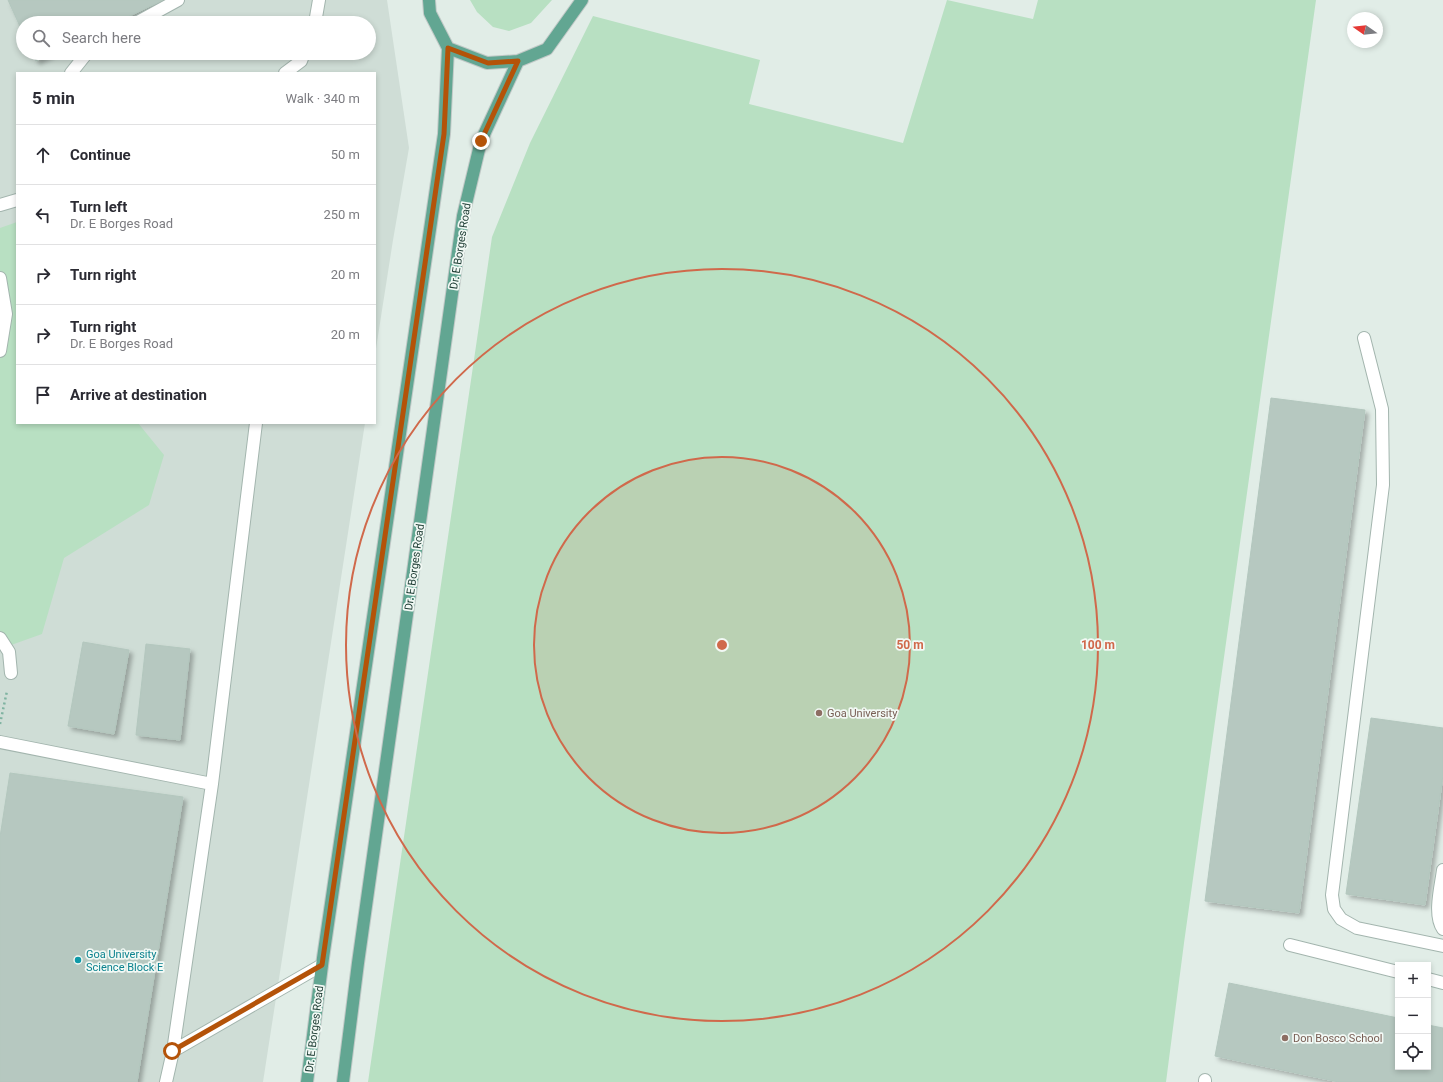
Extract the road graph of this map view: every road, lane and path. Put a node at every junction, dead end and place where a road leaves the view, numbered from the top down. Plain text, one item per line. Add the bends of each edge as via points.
1 (178, 0) edge
2 (319, 0) edge
3 (429, 0) edge
4 (582, 0) edge
5 (149, 16) edge
6 (316, 16) edge
7 (448, 48) junction
8 (81, 60) edge
9 (300, 60) edge
10 (302, 60) edge
11 (518, 61) junction
12 (72, 72) edge
13 (286, 72) edge
14 (300, 72) edge
15 (16, 200) edge
16 (0, 205) edge
17 (0, 278) edge
18 (1364, 338) dead end
19 (0, 351) edge
20 (256, 424) edge
21 (0, 638) edge
22 (10, 673) joint
23 (0, 726) edge
24 (0, 742) edge
25 (212, 784) junction
26 (1443, 870) edge
27 (1443, 929) edge
28 (1290, 945) dead end
29 (1443, 946) edge
30 (322, 965) junction
31 (1395, 971) edge
32 (1431, 980) edge
33 (1443, 982) edge
34 (172, 1051) junction
35 (166, 1082) edge
36 (307, 1082) edge
37 (343, 1082) edge

1 - 5 lane
2 - 6 lane
3 - 7 main road via 430,12
4 - 11 main road via 547,49
7 - 11 main road via 488,63
7 - 30 main road, Dr. E Borges Road via 444,134
8 - 12 lane
9 - 13 lane
10 - 14 lane
11 - 37 main road, Dr. E Borges Road via 481,141 463,216
15 - 16 lane
17 - 19 lane via 6,314
18 - 29 lane via 1382,409 1382,485 1332,895 1334,909 1341,920 1357,928
20 - 25 lane
21 - 22 lane via 9,652
22 - 23 path
24 - 25 lane
25 - 34 lane
26 - 27 lane via 1438,907 1439,924
28 - 31 lane
30 - 34 lane
30 - 36 main road, Dr. E Borges Road
32 - 33 lane
34 - 35 lane

